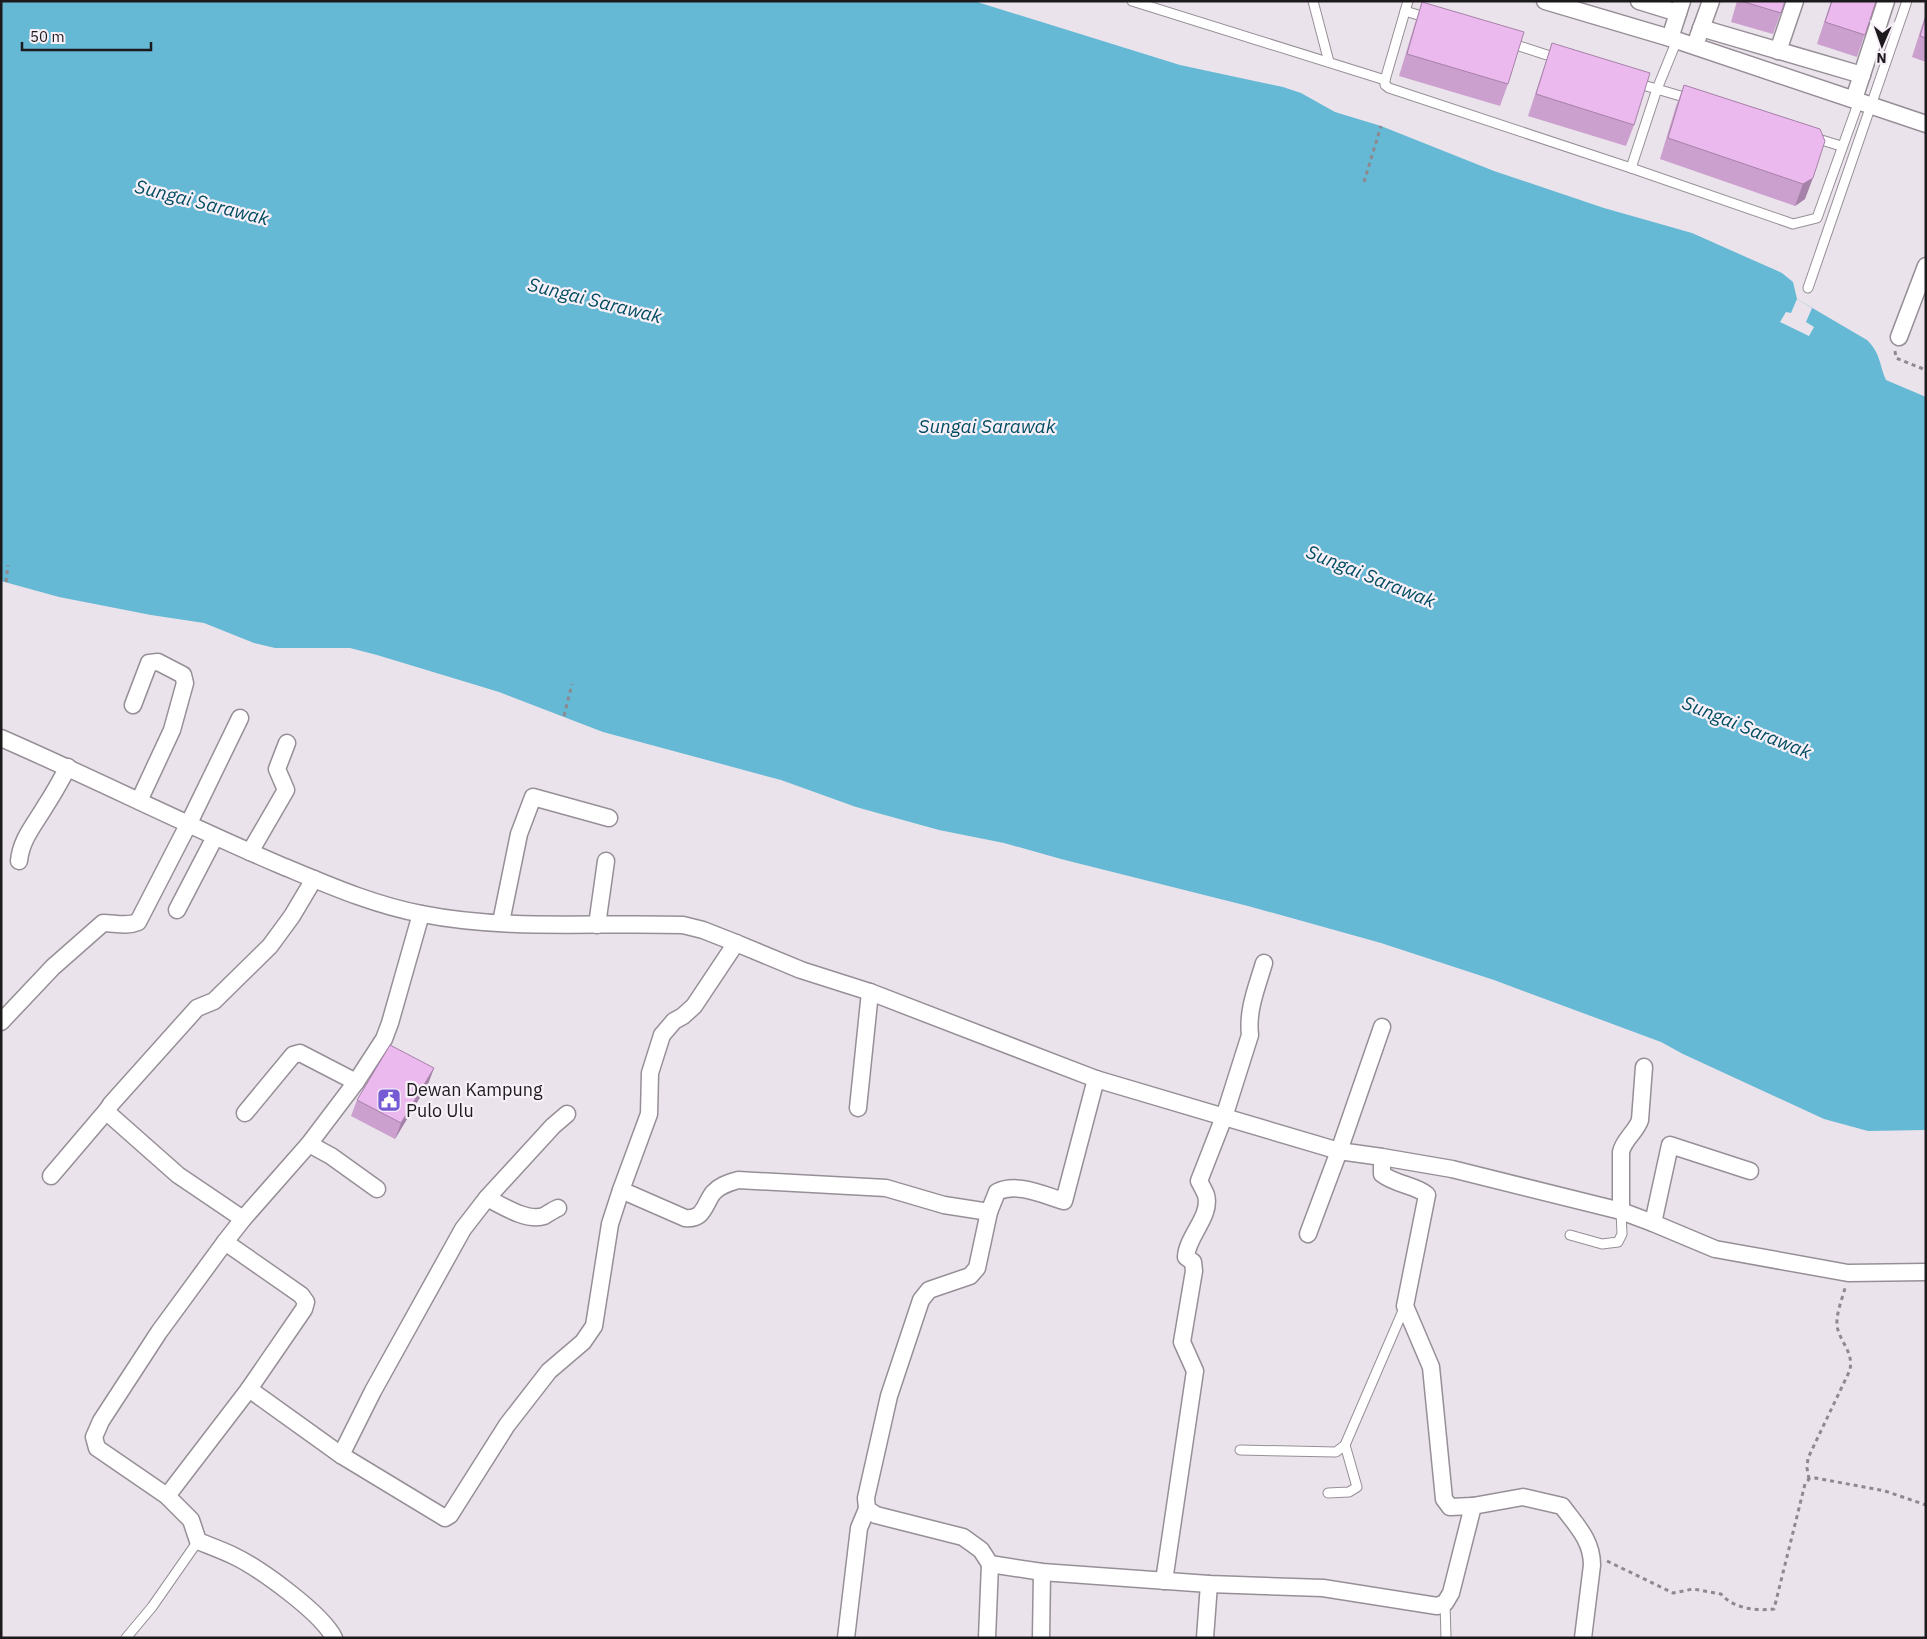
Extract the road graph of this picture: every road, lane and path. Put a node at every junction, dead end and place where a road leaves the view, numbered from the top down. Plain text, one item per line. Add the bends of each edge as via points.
1 (1132, 1) edge
2 (1313, 1) edge
3 (1408, 1) edge
4 (1545, 1) edge
5 (1639, 1) edge
6 (1710, 1) edge
7 (1795, 1) edge
8 (1886, 1) edge
9 (1907, 1) edge
10 (1680, 7) edge
11 (1405, 11) junction
12 (1433, 20) edge
13 (1701, 28) junction
14 (1673, 39) junction
15 (1498, 40) edge
16 (1695, 46) junction
17 (1778, 51) junction
18 (1564, 60) edge
19 (1329, 62) junction
20 (1862, 75) junction
21 (1385, 80) junction
22 (1629, 80) edge
23 (1657, 89) junction
24 (1861, 102) junction
25 (1703, 103) edge
26 (1926, 124) edge
27 (1381, 126) dead end
28 (1805, 134) edge
29 (1842, 146) junction
30 (1632, 168) junction
31 (1364, 182) dead end
32 (1926, 266) edge
33 (1808, 288) dead end
34 (1900, 337) joint
35 (1926, 370) edge
36 (8, 565) dead end
37 (6, 582) dead end
38 (572, 684) dead end
39 (133, 705) dead end
40 (564, 716) dead end
41 (240, 718) dead end
42 (1, 738) edge
43 (287, 743) dead end
44 (68, 767) junction
45 (140, 801) junction
46 (609, 818) dead end
47 (188, 825) junction
48 (215, 837) junction
49 (250, 852) junction
50 (19, 861) dead end
51 (606, 861) dead end
52 (314, 879) junction
53 (177, 910) dead end
54 (421, 914) junction
55 (501, 922) junction
56 (597, 925) junction
57 (736, 943) junction
58 (1264, 963) dead end
59 (870, 992) junction
60 (1, 1022) edge
61 (1382, 1027) dead end
62 (1644, 1067) dead end
63 (1096, 1079) junction
64 (356, 1082) junction
65 (858, 1108) dead end
66 (108, 1109) junction
67 (245, 1114) dead end
68 (567, 1114) dead end
69 (1224, 1117) junction
70 (309, 1144) junction
71 (1339, 1151) junction
72 (1382, 1157) junction
73 (1750, 1172) dead end
74 (51, 1176) dead end
75 (377, 1189) dead end
76 (621, 1190) junction
77 (487, 1198) junction
78 (558, 1208) dead end
79 (989, 1212) junction
80 (1621, 1212) junction
81 (243, 1219) junction
82 (1653, 1223) junction
83 (1308, 1234) dead end
84 (1570, 1235) dead end
85 (225, 1242) junction
86 (1926, 1272) edge
87 (1848, 1273) junction
88 (1405, 1306) junction
89 (249, 1389) junction
90 (1345, 1445) junction
91 (1240, 1450) dead end
92 (341, 1455) junction
93 (1809, 1479) junction
94 (1328, 1493) dead end
95 (167, 1496) junction
96 (1926, 1505) edge
97 (1473, 1506) junction
98 (867, 1509) junction
99 (198, 1540) junction
100 (1592, 1553) junction
101 (990, 1564) junction
102 (1042, 1572) junction
103 (1164, 1580) junction
104 (1209, 1584) junction
105 (1445, 1603) junction
106 (126, 1638) edge
107 (334, 1638) edge
108 (846, 1638) edge
109 (987, 1638) edge
110 (1041, 1638) edge
111 (1205, 1638) edge
112 (1446, 1638) edge
113 (1583, 1638) edge

1 - 19 lane
2 - 19 lane
3 - 11 lane
4 - 14 street
5 - 10 street
6 - 13 street
7 - 17 street
8 - 20 street
9 - 24 lane
10 - 14 street
11 - 12 lane
11 - 21 lane
13 - 16 street
13 - 17 street
14 - 16 street
14 - 23 lane
15 - 18 lane
16 - 24 street
17 - 20 street
19 - 21 lane
20 - 24 street
21 - 30 lane via 1389,88
22 - 23 lane
23 - 25 lane
23 - 30 lane
24 - 26 street
24 - 29 lane
24 - 33 lane
27 - 31 path
28 - 29 lane
29 - 30 lane via 1817,218 1793,224
32 - 34 street
34 - 35 path via 1894,353 1896,358
36 - 37 path
38 - 40 path
39 - 45 street via 149,663 158,662 184,676 172,730
41 - 47 street
42 - 44 street
43 - 49 street via 277,769 286,790
44 - 45 street
44 - 50 street via 27,834 20,848
45 - 47 street
46 - 55 street via 533,796 519,834
47 - 48 street
47 - 60 street via 138,922 128,926 103,923 53,967
48 - 49 street
48 - 53 street
49 - 52 street
51 - 56 street
52 - 54 street via 370,900
52 - 66 street via 270,946 214,1001 197,1008
54 - 55 street
54 - 64 street via 384,1039
55 - 56 street
56 - 57 street via 683,925
57 - 59 street via 801,970
57 - 76 street via 694,1006 662,1035 650,1073 649,1114
58 - 69 street via 1250,1010 1250,1035
59 - 63 street
59 - 65 street
61 - 71 street
62 - 80 street via 1640,1120 1623,1143 1621,1152
63 - 69 street
63 - 79 street via 1064,1201 1019,1188 1006,1188 997,1192
64 - 67 street via 300,1052 293,1055
64 - 70 street
66 - 74 street
66 - 81 street via 109,1114 133,1137 178,1175
68 - 77 street
69 - 71 street
69 - 103 street via 1199,1181 1206,1196 1206,1211 1186,1248 1186,1257 1193,1262 1194,1271 1182,1342 1195,1371
70 - 75 street
70 - 81 street
71 - 72 street
71 - 83 street
72 - 80 street via 1452,1169
72 - 88 street via 1382,1174 1389,1180 1427,1195
73 - 82 street via 1670,1145
76 - 79 street via 693,1219 700,1215 714,1192 724,1184 738,1180 886,1188 944,1205
76 - 92 street via 610,1224 594,1326 583,1342 549,1371 507,1425 450,1515 445,1518 437,1515
77 - 78 street via 534,1218
77 - 92 street via 463,1229
79 - 98 street via 977,1268 970,1276 929,1290 921,1300 889,1396 866,1498
80 - 82 street
80 - 84 lane via 1622,1234 1618,1242 1602,1244
81 - 85 street
82 - 87 street via 1715,1249
85 - 89 street via 301,1295 306,1302
85 - 95 street via 158,1332 94,1437 97,1448
86 - 87 street
87 - 93 path via 1837,1328 1852,1360 1808,1458
88 - 90 lane
88 - 97 street via 1431,1366 1444,1500 1450,1507
89 - 92 street
89 - 95 street
90 - 91 lane via 1336,1452
90 - 94 lane via 1357,1487 1349,1492
93 - 96 path via 1885,1492
93 - 100 path via 1805,1484 1774,1609 1758,1610 1736,1605 1721,1594 1693,1589 1673,1593
95 - 99 street via 191,1520
97 - 100 street via 1523,1497 1562,1506 1588,1542
97 - 105 street via 1451,1593
98 - 101 street via 876,1515 962,1537 981,1550
98 - 108 street via 859,1528
99 - 106 lane via 152,1607
99 - 107 street via 234,1556 259,1572 303,1604
100 - 113 street
101 - 102 street
101 - 109 street
102 - 103 street
102 - 110 street
103 - 104 street
104 - 105 street via 1323,1588 1437,1606
104 - 111 street
105 - 112 lane

